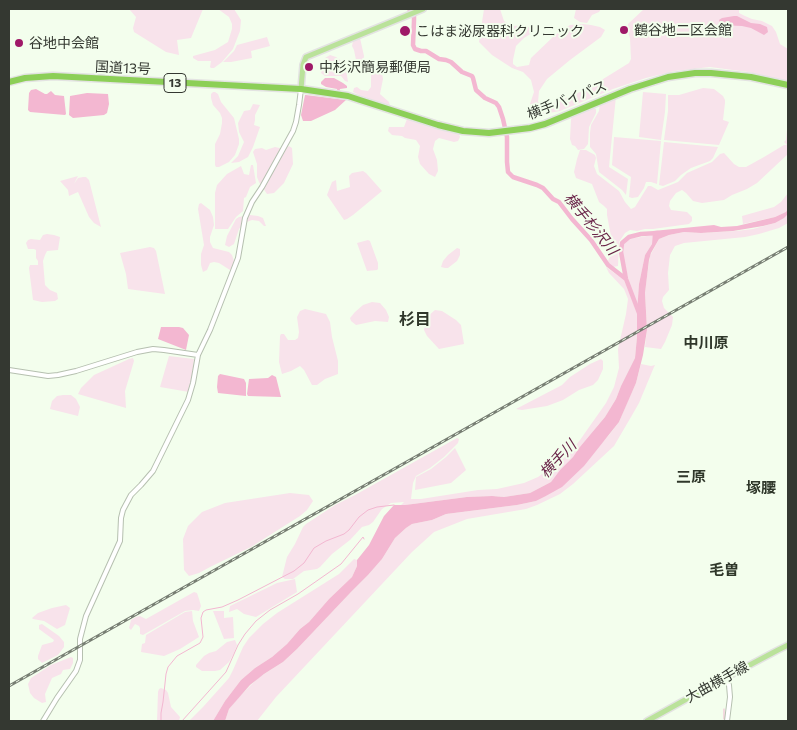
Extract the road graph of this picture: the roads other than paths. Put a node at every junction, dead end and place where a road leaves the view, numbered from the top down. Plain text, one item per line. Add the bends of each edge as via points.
1 (423, 9) edge
2 (9, 82) edge
3 (788, 85) edge
4 (237, 86) joint
5 (301, 89) junction
6 (198, 356) junction
7 (9, 370) edge
8 (788, 645) edge
9 (726, 677) junction
10 (43, 721) edge
11 (647, 721) edge
12 (727, 721) edge

1 - 5 main road via 306,57
2 - 4 highway, 国道13号 / 13 via 53,76
3 - 5 highway, 横手バイパス / 13 via 711,73 668,77 530,128 489,133 463,131 348,96
4 - 5 highway, 横手バイパス / 13
5 - 6 street via 293,131 247,213 238,258
6 - 7 street via 153,349 58,375
6 - 10 street via 182,414 153,471 123,510 120,541 86,616 76,671
8 - 9 main road, 大曲横手線
9 - 11 main road, 大曲横手線
9 - 12 street via 730,697

